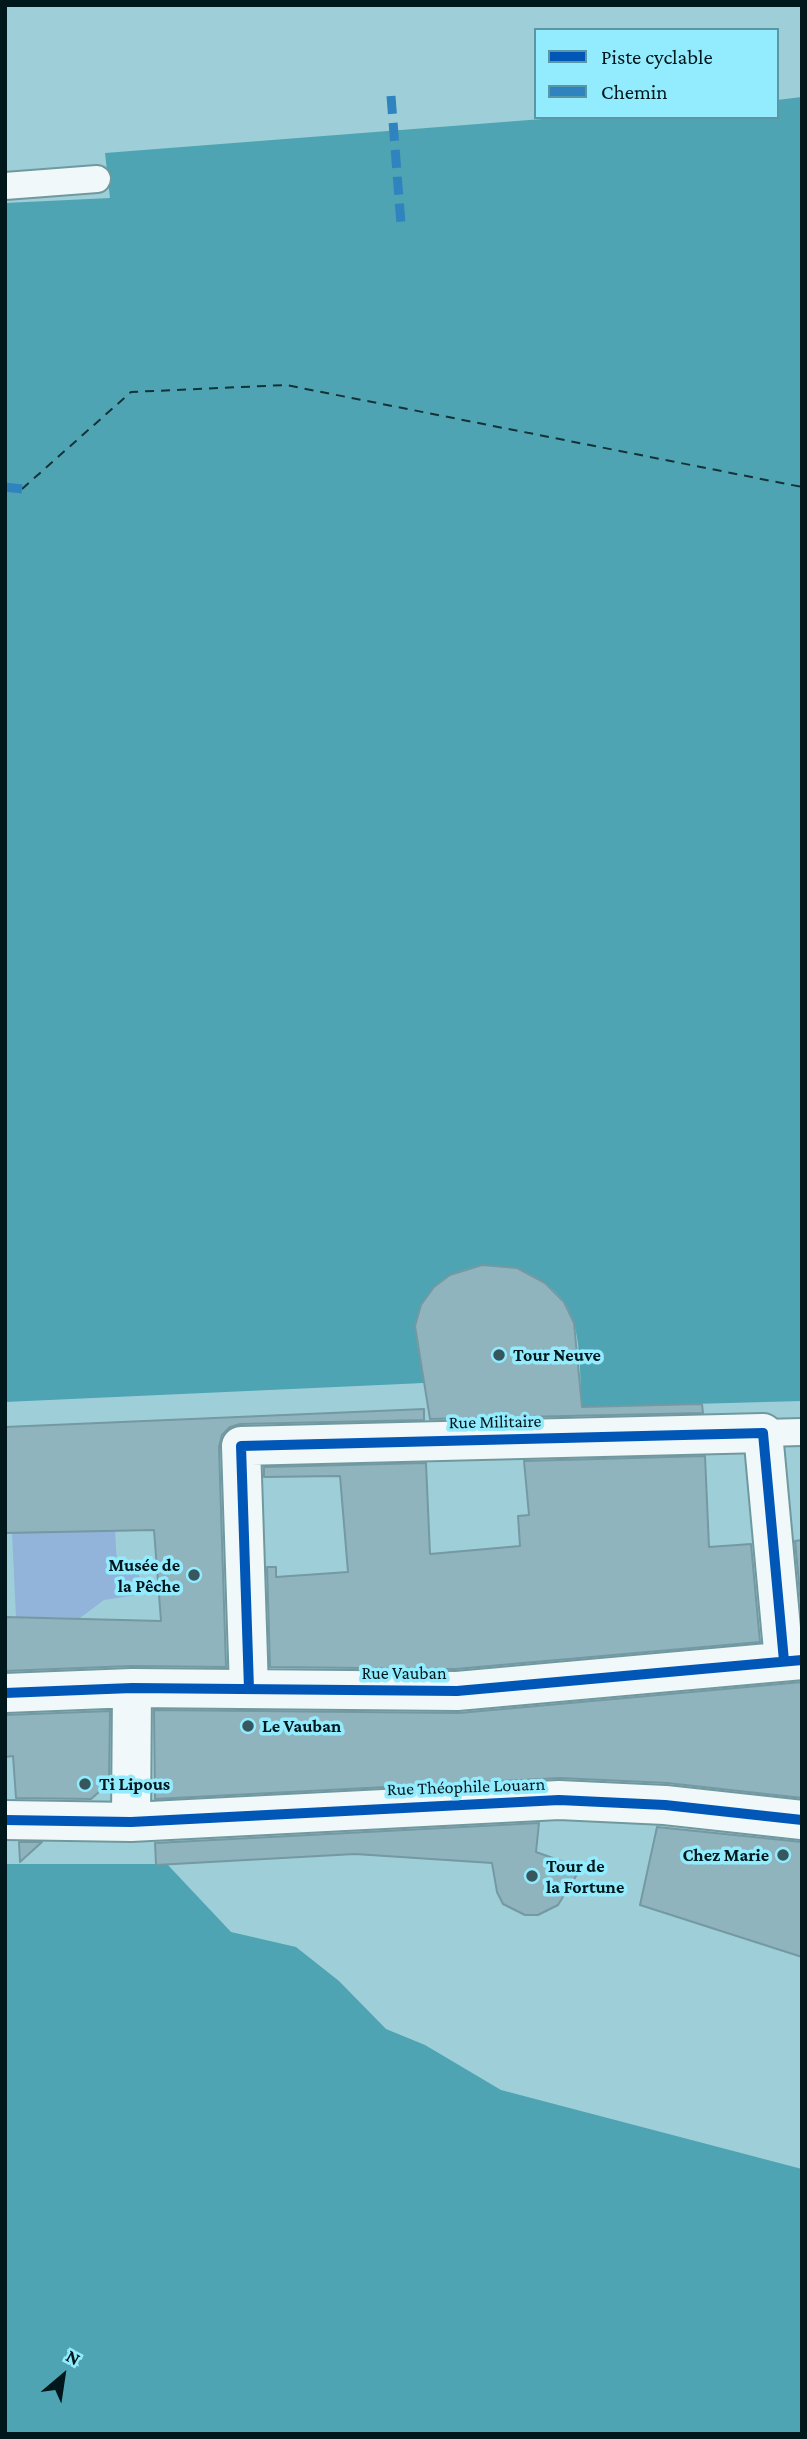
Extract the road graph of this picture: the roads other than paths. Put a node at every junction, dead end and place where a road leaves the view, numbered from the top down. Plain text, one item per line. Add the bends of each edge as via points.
1 (97, 178) dead end
2 (5, 186) edge
3 (802, 1432) edge
4 (764, 1433) junction
5 (793, 1660) edge
6 (132, 1688) junction
7 (249, 1689) junction
8 (5, 1693) edge
9 (5, 1820) edge
10 (802, 1820) edge
11 (131, 1822) junction

1 - 2 lane
3 - 4 lane
4 - 5 street
4 - 7 street, Rue Militaire via 241,1446
5 - 7 street, Rue Vauban via 457,1691
6 - 7 street, Rue Vauban
6 - 8 street, Rue Vauban
6 - 11 street
9 - 11 street, Rue Théophile Louarn
10 - 11 street, Rue Théophile Louarn via 665,1805 559,1801

